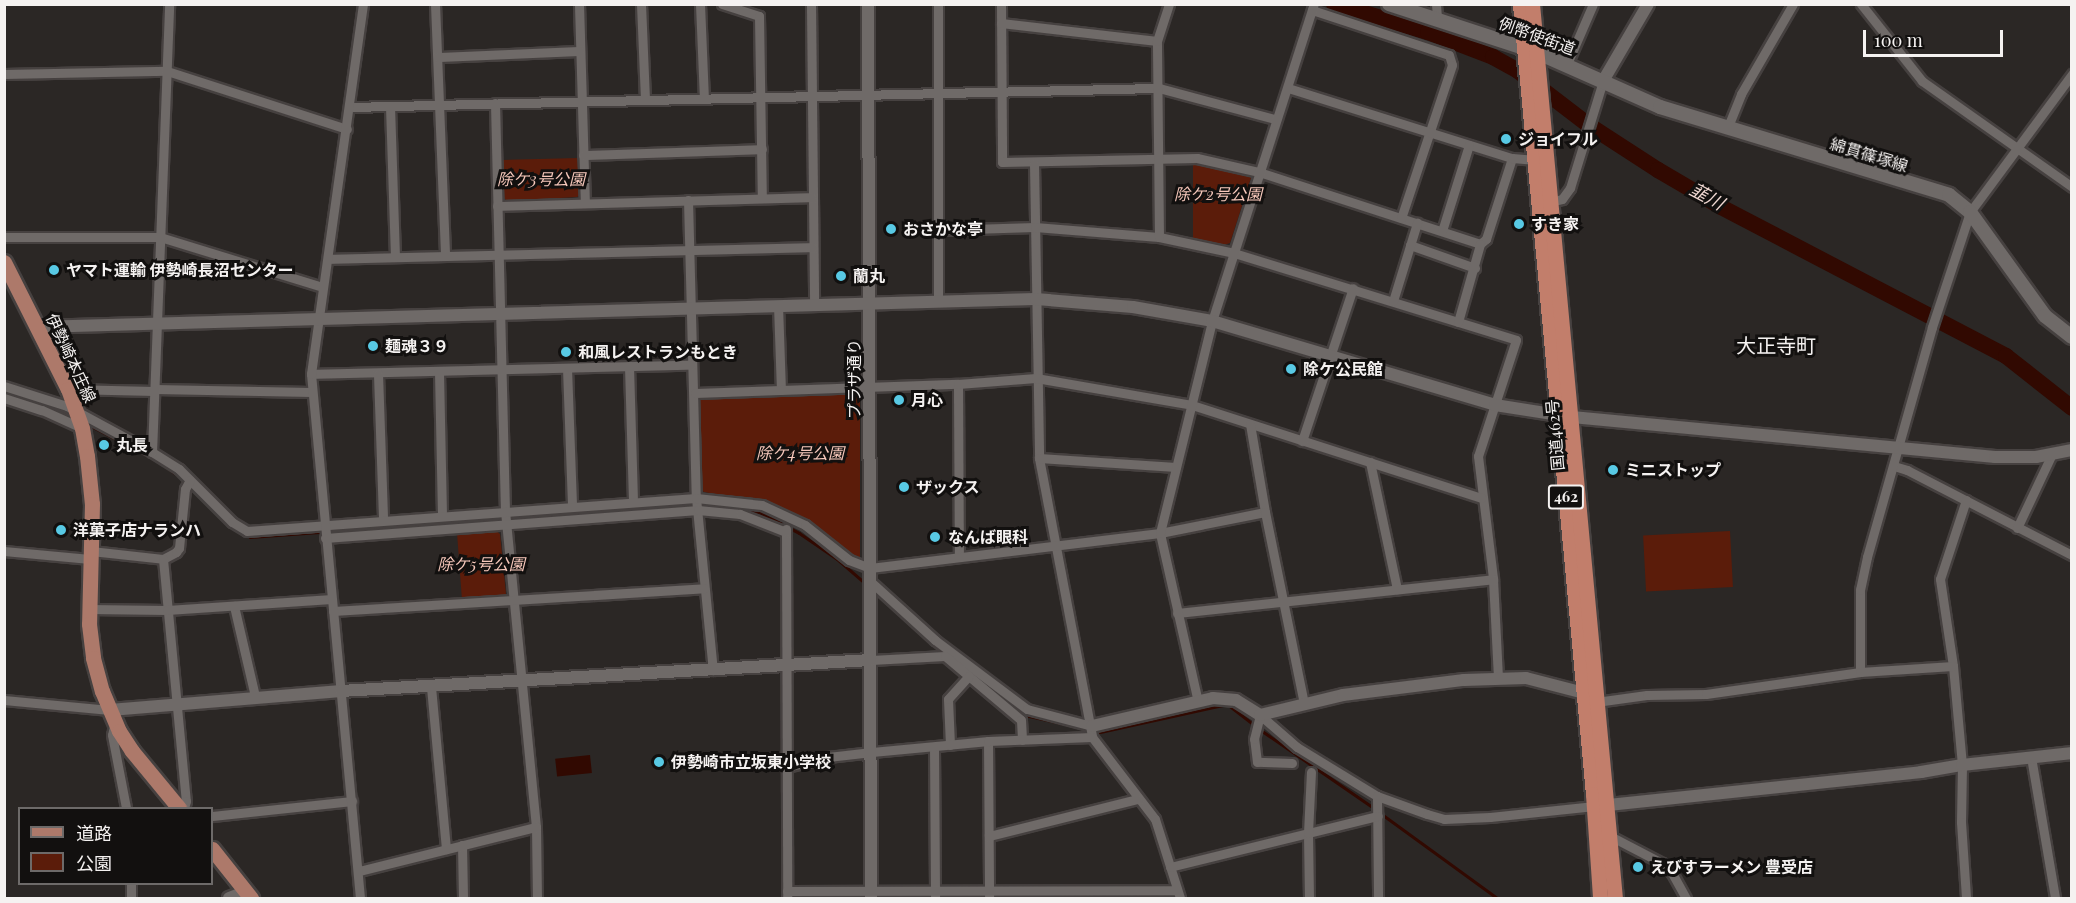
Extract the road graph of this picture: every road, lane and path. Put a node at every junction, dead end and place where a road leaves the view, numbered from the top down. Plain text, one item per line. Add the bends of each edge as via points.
1 (169, 4) edge
2 (363, 4) edge
3 (435, 4) edge
4 (579, 4) edge
5 (641, 4) edge
6 (700, 4) edge
7 (722, 4) edge
8 (811, 4) edge
9 (868, 4) edge
10 (938, 4) edge
11 (1001, 4) edge
12 (1169, 4) edge
13 (1389, 4) edge
14 (1436, 4) edge
15 (1520, 4) edge
16 (1532, 4) edge
17 (1593, 4) edge
18 (1648, 4) edge
19 (1793, 4) edge
20 (1861, 4) edge
21 (1313, 7) edge
22 (1437, 19) junction
23 (1001, 23) junction
24 (1157, 41) junction
25 (1530, 50) junction
26 (579, 51) junction
27 (438, 57) junction
28 (1567, 64) junction
29 (167, 71) junction
30 (4, 74) edge
31 (2072, 74) edge
32 (1603, 81) junction
33 (1159, 88) junction
34 (1288, 88) junction
35 (1002, 91) junction
36 (939, 92) junction
37 (869, 94) junction
38 (760, 97) junction
39 (810, 97) junction
40 (1534, 98) junction
41 (704, 99) junction
42 (645, 100) junction
43 (581, 101) junction
44 (440, 103) junction
45 (495, 103) junction
46 (390, 106) junction
47 (350, 107) junction
48 (1275, 119) junction
49 (347, 129) junction
50 (1727, 129) junction
51 (1428, 132) junction
52 (1469, 145) junction
53 (762, 149) junction
54 (2018, 149) junction
55 (583, 155) junction
56 (1512, 158) junction
57 (1159, 159) junction
58 (1533, 160) junction
59 (1034, 163) junction
60 (1260, 172) junction
61 (2072, 187) edge
62 (812, 197) junction
63 (762, 198) junction
64 (688, 200) junction
65 (585, 202) junction
66 (1550, 202) junction
67 (497, 206) junction
68 (1970, 212) junction
69 (1401, 218) junction
70 (1417, 223) junction
71 (1035, 227) junction
72 (939, 230) junction
73 (1442, 231) junction
74 (4, 237) edge
75 (160, 237) junction
76 (1159, 237) junction
77 (1480, 244) junction
78 (1410, 245) junction
79 (813, 247) junction
80 (689, 250) junction
81 (1234, 253) junction
82 (445, 255) junction
83 (498, 255) junction
84 (395, 256) junction
85 (328, 259) junction
86 (4, 262) edge
87 (1475, 268) junction
88 (323, 287) junction
89 (1353, 288) junction
90 (1036, 299) junction
91 (938, 301) junction
92 (1393, 301) junction
93 (871, 303) junction
94 (814, 304) junction
95 (778, 305) junction
96 (690, 308) junction
97 (500, 312) junction
98 (319, 318) junction
99 (1212, 321) junction
100 (1458, 322) junction
101 (156, 323) junction
102 (38, 327) junction
103 (2072, 337) edge
104 (1330, 356) junction
105 (692, 365) junction
106 (629, 366) junction
107 (567, 368) junction
108 (502, 369) junction
109 (439, 372) junction
110 (311, 374) junction
111 (378, 374) junction
112 (1036, 378) junction
113 (958, 384) junction
114 (4, 386) edge
115 (870, 387) junction
116 (68, 389) junction
117 (155, 390) junction
118 (781, 390) junction
119 (311, 392) junction
120 (695, 393) junction
121 (4, 398) edge
122 (1191, 405) junction
123 (1495, 405) junction
124 (76, 412) junction
125 (1564, 415) junction
126 (1250, 424) junction
127 (82, 428) junction
128 (1302, 441) junction
129 (1900, 448) junction
130 (2072, 450) edge
131 (152, 452) junction
132 (2052, 454) junction
133 (1038, 458) junction
134 (1370, 462) junction
135 (1894, 466) junction
136 (1176, 467) junction
137 (190, 480) junction
138 (696, 498) junction
139 (1481, 498) junction
140 (1966, 500) junction
141 (633, 501) junction
142 (572, 506) junction
143 (698, 510) junction
144 (505, 511) junction
145 (1264, 512) junction
146 (442, 516) junction
147 (788, 517) junction
148 (383, 520) junction
149 (325, 524) junction
150 (507, 525) junction
151 (2018, 528) junction
152 (786, 532) junction
153 (1160, 533) junction
154 (326, 538) junction
155 (1054, 544) junction
156 (4, 551) edge
157 (90, 555) junction
158 (959, 555) junction
159 (2072, 555) edge
160 (163, 559) junction
161 (870, 568) junction
162 (1493, 579) junction
163 (870, 581) junction
164 (704, 588) junction
165 (1397, 589) junction
166 (332, 599) junction
167 (514, 600) junction
168 (1283, 603) junction
169 (234, 606) junction
170 (88, 609) junction
171 (167, 610) junction
172 (333, 611) junction
173 (1177, 613) junction
174 (871, 660) junction
175 (786, 666) junction
176 (1953, 666) junction
177 (713, 670) junction
178 (1860, 672) junction
179 (969, 676) junction
180 (1498, 678) junction
181 (522, 681) junction
182 (431, 687) junction
183 (341, 690) junction
184 (1584, 693) junction
185 (255, 696) junction
186 (4, 700) edge
187 (1198, 702) junction
188 (1596, 702) junction
189 (177, 704) junction
190 (1304, 704) junction
191 (112, 715) junction
192 (1260, 715) junction
193 (1092, 732) junction
194 (1022, 740) junction
195 (988, 741) junction
196 (950, 745) junction
197 (934, 747) junction
198 (872, 752) junction
199 (2072, 753) edge
200 (2031, 758) junction
201 (1292, 763) dead end
202 (1962, 765) junction
203 (786, 767) junction
204 (1311, 772) dead end
205 (1377, 796) junction
206 (1137, 799) junction
207 (352, 801) junction
208 (1600, 806) junction
209 (126, 807) edge
210 (178, 807) edge
211 (184, 807) edge
212 (213, 816) edge
213 (1378, 816) junction
214 (536, 826) junction
215 (1308, 833) junction
216 (989, 836) junction
217 (1610, 836) junction
218 (462, 845) junction
219 (446, 849) junction
220 (213, 850) edge
221 (1170, 867) junction
222 (359, 871) junction
223 (1094, 889) junction
224 (1179, 894) edge
225 (248, 895) edge
226 (788, 895) edge
227 (871, 895) edge
228 (935, 895) edge
229 (989, 895) edge
230 (229, 898) edge
231 (360, 898) edge
232 (463, 898) edge
233 (537, 898) edge
234 (1098, 898) edge
235 (1309, 898) edge
236 (1378, 898) edge
237 (1600, 898) edge
238 (1615, 898) edge
239 (1686, 898) edge
240 (1966, 898) edge
241 (2055, 898) edge

1 - 29 street
2 - 47 street
3 - 27 street
4 - 26 street
5 - 42 street
6 - 41 street
7 - 38 street via 759,16
8 - 39 street
9 - 37 street, プラザ通り
10 - 36 street
11 - 23 street
12 - 24 street
13 - 22 main road, 例幣使街道
14 - 22 street
15 - 25 highway, 国道462号 / 462
16 - 25 highway, 国道462号 / 462
17 - 28 street
18 - 32 street
19 - 50 street via 1741,94
20 - 54 street via 1922,81
21 - 34 street
21 - 51 street via 1449,55 1452,65
22 - 25 main road, 例幣使街道
23 - 24 street
23 - 35 street
24 - 33 street
25 - 28 main road, 例幣使街道
25 - 40 highway, 国道462号 / 462
26 - 27 street
26 - 43 street
27 - 44 street
28 - 32 main road, 例幣使街道
29 - 30 street
29 - 49 street
29 - 75 street
31 - 54 street
32 - 50 main road, 綿貫篠塚線 via 1660,107
32 - 66 street via 1570,188 1562,199
33 - 35 street
33 - 48 street
33 - 57 street
34 - 48 street
34 - 51 street
35 - 36 street
35 - 59 street via 1002,162
36 - 37 street
36 - 72 street
37 - 39 street
37 - 93 street, プラザ通り
38 - 39 street
38 - 41 street
38 - 53 street
39 - 62 street
40 - 58 highway, 国道462号 / 462
40 - 66 highway, 国道462号 / 462
41 - 42 street
42 - 43 street
43 - 45 street
43 - 55 street
44 - 45 street
44 - 46 street
44 - 82 street
45 - 67 street
46 - 47 street
46 - 84 street
47 - 49 street
48 - 60 street
49 - 85 street
50 - 68 main road, 綿貫篠塚線 via 1948,195
51 - 52 street
51 - 69 street
52 - 56 street
52 - 73 street
53 - 55 street
53 - 63 street
54 - 61 street
54 - 68 street
55 - 65 street
56 - 58 street
56 - 77 street via 1486,238
57 - 59 street
57 - 60 street via 1197,159
57 - 76 street
58 - 125 highway, 国道462号 / 462
59 - 71 street
60 - 69 street
60 - 81 street
62 - 63 street
62 - 79 street
63 - 64 street
64 - 65 street
64 - 80 street
65 - 67 street
66 - 125 highway, 国道462号 / 462
67 - 83 street
68 - 103 main road, 綿貫篠塚線 via 2046,316
68 - 129 street via 1937,309
69 - 70 street
70 - 73 street
70 - 78 street
71 - 72 street
71 - 76 street
71 - 90 street
72 - 91 street
73 - 77 street
74 - 75 street
75 - 88 street
75 - 101 street
76 - 81 street
77 - 87 street
78 - 87 street
78 - 92 street
79 - 80 street
79 - 94 street
80 - 83 street
80 - 96 street
81 - 89 street
81 - 99 street
82 - 83 street
82 - 84 street
83 - 97 street
84 - 85 street
85 - 88 street
86 - 102 main road, 伊勢崎本庄線
87 - 100 street
88 - 98 street
89 - 92 street
89 - 104 street
90 - 91 street
90 - 99 street via 1133,307
90 - 112 street
91 - 93 street
92 - 100 street
93 - 94 street
93 - 115 street, プラザ通り
94 - 95 street
95 - 96 street
95 - 118 street
96 - 97 street
96 - 105 street
97 - 98 street
97 - 108 street
98 - 101 street
98 - 110 street
99 - 104 street
99 - 122 street
100 - 123 street via 1516,340
101 - 102 street
101 - 117 street
102 - 116 main road, 伊勢崎本庄線
104 - 123 street
104 - 128 street
105 - 106 street
105 - 120 street
106 - 107 street
106 - 141 street
107 - 108 street
107 - 142 street
108 - 109 street
108 - 144 street
109 - 111 street
109 - 146 street
110 - 111 street
110 - 119 street
111 - 148 street
112 - 113 street
112 - 122 street
112 - 133 street
113 - 115 street
113 - 158 street
114 - 124 street
115 - 118 street
115 - 161 street, プラザ通り
116 - 117 street
116 - 124 main road, 伊勢崎本庄線
117 - 119 street
117 - 131 street
118 - 120 street
119 - 149 street
120 - 138 street
121 - 127 street
122 - 126 street
122 - 136 street
123 - 125 street
123 - 139 street via 1478,456
124 - 127 main road, 伊勢崎本庄線
124 - 131 street
125 - 129 street
125 - 184 highway, 国道462号 / 462
125 - 188 highway, 国道462号 / 462
126 - 128 street
126 - 145 street
127 - 157 main road, 伊勢崎本庄線 via 90,480
128 - 134 street
129 - 132 street via 2002,457
129 - 135 street
130 - 132 street
131 - 137 street
132 - 151 street
133 - 136 street
133 - 155 street
134 - 139 street
134 - 165 street
135 - 140 street
135 - 178 street via 1860,590
136 - 153 street
137 - 149 street via 232,522 247,531
137 - 160 street via 185,489 179,548
138 - 141 street
138 - 143 street
138 - 147 street via 762,505
139 - 162 street
140 - 151 street
140 - 176 street via 1940,579
141 - 142 street
142 - 144 street
143 - 150 street
143 - 152 street via 741,514
143 - 164 street
144 - 146 street
144 - 150 street
145 - 153 street
145 - 168 street
146 - 148 street
147 - 152 street
147 - 161 street via 805,525 858,565
148 - 149 street
149 - 154 street
150 - 154 street
150 - 167 street
151 - 159 street
152 - 175 street
153 - 155 street
153 - 173 street
154 - 166 street
155 - 158 street
155 - 193 street
156 - 157 street
157 - 160 street
157 - 170 main road, 伊勢崎本庄線
158 - 161 street
160 - 171 street
161 - 163 street, プラザ通り
162 - 165 street
162 - 180 street
163 - 174 street, プラザ通り
163 - 193 street via 935,639 1027,709
164 - 167 street
164 - 177 street
165 - 168 street
166 - 169 street
166 - 172 street
167 - 172 street
167 - 181 street
168 - 173 street
168 - 190 street
169 - 171 street
169 - 185 street
170 - 171 street
170 - 191 main road, 伊勢崎本庄線 via 96,672
171 - 189 street
172 - 183 street
173 - 187 street
174 - 175 street
174 - 179 street via 945,656
174 - 198 street, プラザ通り
175 - 177 street
175 - 203 street
176 - 178 street
176 - 202 street
177 - 181 street
178 - 188 street via 1706,694 1647,695
179 - 194 street via 1021,720
179 - 196 street via 948,699
180 - 184 street via 1526,678
180 - 190 street via 1342,695
181 - 182 street
181 - 214 street
182 - 183 street
182 - 219 street
183 - 185 street
183 - 207 street
184 - 208 highway, 国道462号 / 462
185 - 189 street
186 - 191 street
187 - 192 street via 1213,698 1236,700
187 - 193 street
188 - 208 highway, 国道462号 / 462
189 - 191 street
189 - 211 street
190 - 192 street
191 - 209 street
191 - 210 main road, 伊勢崎本庄線 via 132,751
192 - 201 street via 1254,739 1257,762
192 - 205 street via 1297,747
193 - 194 street
193 - 206 street
194 - 195 street
195 - 196 street
195 - 216 street
196 - 197 street
197 - 198 street
197 - 228 street
198 - 203 street
198 - 227 street, プラザ通り
199 - 200 street
200 - 202 street
200 - 241 street
202 - 208 street
202 - 240 street
203 - 226 street
204 - 215 street
205 - 208 street via 1444,819
205 - 213 street
206 - 216 street
206 - 221 street via 1155,819
207 - 212 street
207 - 222 street
208 - 217 highway, 国道462号 / 462
208 - 237 highway, 国道462号 / 462
213 - 215 street
213 - 236 street
214 - 218 street
214 - 233 street
215 - 221 street
215 - 235 street
216 - 229 street
217 - 238 highway, 国道462号 / 462
217 - 239 street via 1662,863
218 - 219 street
218 - 232 street
219 - 222 street
220 - 225 main road
221 - 224 street
222 - 231 street
223 - 224 street
223 - 229 street
223 - 234 street
225 - 230 street
226 - 227 street
227 - 228 street
228 - 229 street

